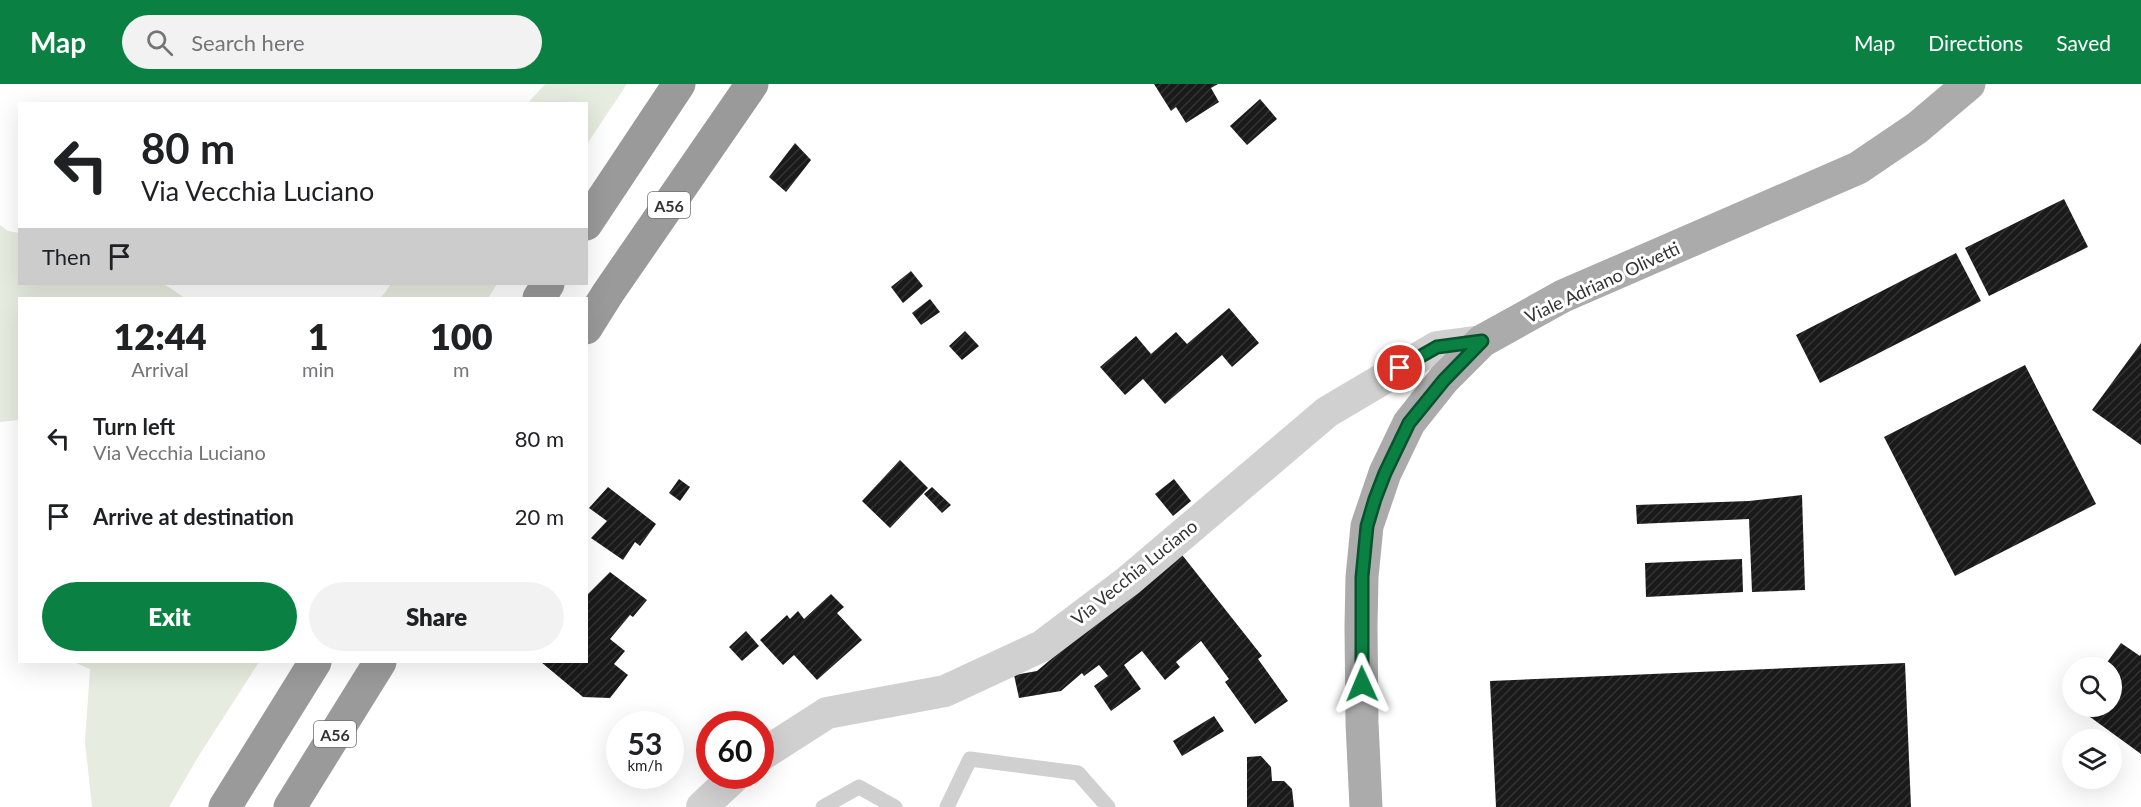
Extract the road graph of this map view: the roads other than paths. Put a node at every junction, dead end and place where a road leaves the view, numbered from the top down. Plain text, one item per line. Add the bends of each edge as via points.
1 (679, 84) edge
2 (752, 84) edge
3 (1969, 84) edge
4 (588, 221) edge
5 (588, 325) edge
6 (1482, 341) junction
7 (314, 663) edge
8 (379, 663) edge
9 (774, 747) edge
10 (721, 789) edge
11 (225, 807) edge
12 (290, 807) edge
13 (702, 807) edge
14 (824, 807) edge
15 (895, 807) edge
16 (947, 807) edge
17 (1108, 807) edge
18 (1366, 807) edge

1 - 4 highway
2 - 5 highway, A56
3 - 6 main road, Viale Adriano Olivetti via 1917,128 1858,168 1563,296
6 - 9 street, Via Vecchia Luciano via 1437,347 1327,412 1128,581 1042,646 945,691 827,713
6 - 18 main road, Viale Adriano Olivetti via 1409,423 1385,473 1367,526 1361,626
7 - 11 highway
8 - 12 highway, A56
10 - 13 street
14 - 15 lane via 859,787
16 - 17 lane via 970,759 1078,773

